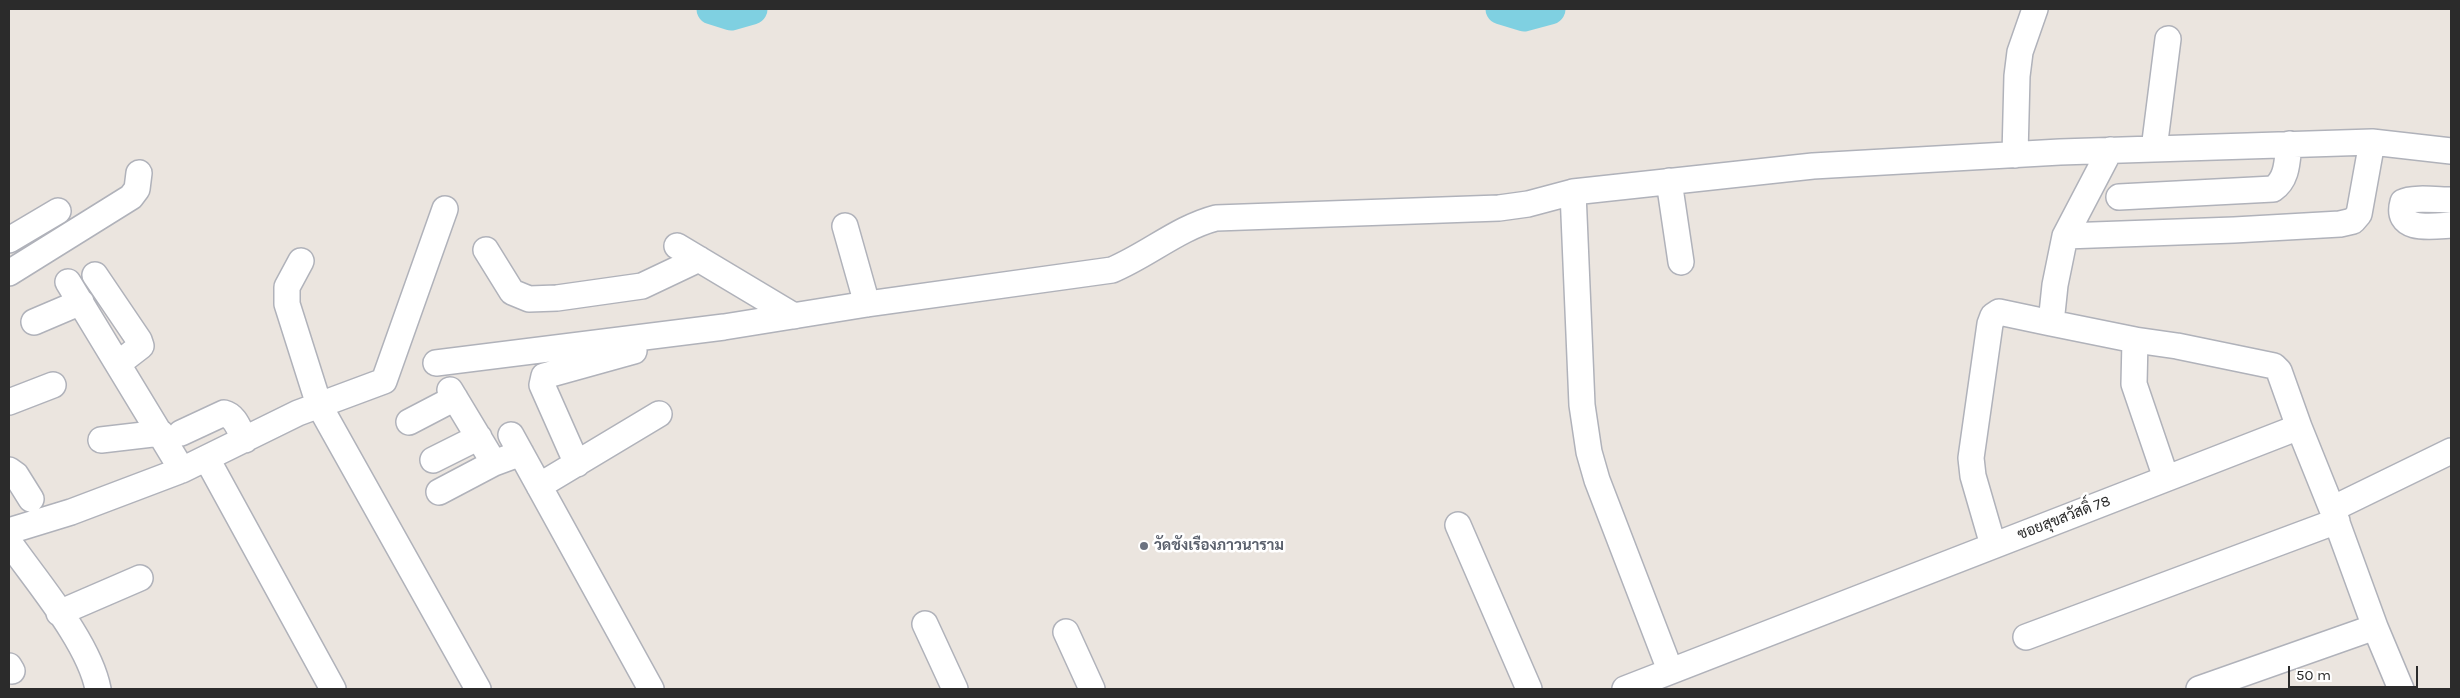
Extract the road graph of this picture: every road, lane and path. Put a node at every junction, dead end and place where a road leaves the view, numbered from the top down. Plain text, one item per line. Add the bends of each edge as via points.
1 (2035, 9) edge
2 (2168, 40) dead end
3 (2372, 142) junction
4 (2289, 144) junction
5 (2154, 149) junction
6 (2110, 150) junction
7 (2451, 151) edge
8 (2015, 154) junction
9 (139, 173) dead end
10 (1669, 181) junction
11 (1573, 192) junction
12 (2119, 197) dead end
13 (2451, 200) edge
14 (445, 209) dead end
15 (58, 211) dead end
16 (2451, 225) edge
17 (846, 226) dead end
18 (2065, 236) junction
19 (9, 240) edge
20 (677, 246) dead end
21 (486, 250) dead end
22 (699, 259) junction
23 (301, 261) dead end
24 (1681, 262) dead end
25 (9, 273) edge
26 (95, 275) dead end
27 (867, 304) junction
28 (794, 316) junction
29 (34, 322) dead end
30 (2051, 323) junction
31 (2135, 340) junction
32 (634, 351) dead end
33 (119, 363) junction
34 (436, 363) dead end
35 (53, 385) dead end
36 (9, 402) edge
37 (320, 405) junction
38 (659, 414) dead end
39 (410, 422) dead end
40 (2299, 427) junction
41 (171, 433) junction
42 (478, 437) junction
43 (102, 440) dead end
44 (245, 440) junction
45 (2451, 451) edge
46 (207, 459) junction
47 (433, 460) dead end
48 (494, 463) junction
49 (577, 464) junction
50 (9, 470) edge
51 (182, 470) junction
52 (2166, 478) junction
53 (539, 486) junction
54 (439, 492) dead end
55 (30, 499) dead end
56 (2334, 515) junction
57 (1458, 525) dead end
58 (9, 532) edge
59 (9, 542) edge
60 (1993, 545) junction
61 (140, 578) dead end
62 (59, 613) junction
63 (925, 624) dead end
64 (2375, 627) junction
65 (1066, 632) dead end
66 (2026, 638) dead end
67 (1670, 670) junction
68 (98, 689) edge
69 (333, 689) edge
70 (478, 689) edge
71 (651, 689) edge
72 (955, 689) edge
73 (1092, 689) edge
74 (1529, 689) edge
75 (1625, 689) edge
76 (2199, 689) edge
77 (2401, 689) edge

1 - 8 street via 2020,52
2 - 5 street
3 - 4 street
3 - 7 street
3 - 18 street via 2359,214 2353,221 2234,230
4 - 5 street
4 - 12 street via 2284,174 2280,184 2273,188
5 - 6 street
6 - 8 street
6 - 18 street
8 - 10 street via 1813,166
9 - 25 street via 137,189 131,197
10 - 11 street
10 - 24 street
11 - 27 street via 1499,208 1216,218 1194,224 1128,264 1112,270
11 - 67 street via 1582,405 1589,452
13 - 16 street via 2408,199 2402,207 2406,221 2412,225
14 - 37 street via 384,381
15 - 19 street
17 - 27 street
18 - 30 street
20 - 22 street
21 - 22 street via 512,292 529,299 642,286
22 - 28 street
23 - 37 street via 287,287 287,304
26 - 33 street via 141,346
27 - 28 street
28 - 34 street
29 - 33 street via 74,292
30 - 31 street
30 - 60 street via 1999,312 1992,316 1970,458
31 - 40 street via 2274,366 2279,371
31 - 52 street via 2134,384
32 - 49 street via 544,376 542,386
33 - 41 street
35 - 36 street
37 - 44 street
37 - 70 street
38 - 49 street
39 - 42 street via 452,394
40 - 52 street, ซอยสุขสวัสดิ์ 78
40 - 56 street
41 - 43 street
41 - 44 street via 224,413 234,419
41 - 51 street
42 - 47 street
42 - 48 street
44 - 46 street
45 - 56 street
46 - 51 street
46 - 69 street
48 - 53 street via 516,444
48 - 54 street
49 - 53 street
50 - 55 street via 16,475
51 - 58 street
52 - 60 street, ซอยสุขสวัสดิ์ 78
53 - 71 street
56 - 64 street
56 - 66 street
57 - 74 street
59 - 62 street
60 - 67 street, ซอยสุขสวัสดิ์ 78
61 - 62 street
62 - 68 street via 84,651
63 - 72 street
64 - 76 street
64 - 77 street
65 - 73 street
67 - 75 street, ซอยสุขสวัสดิ์ 78

